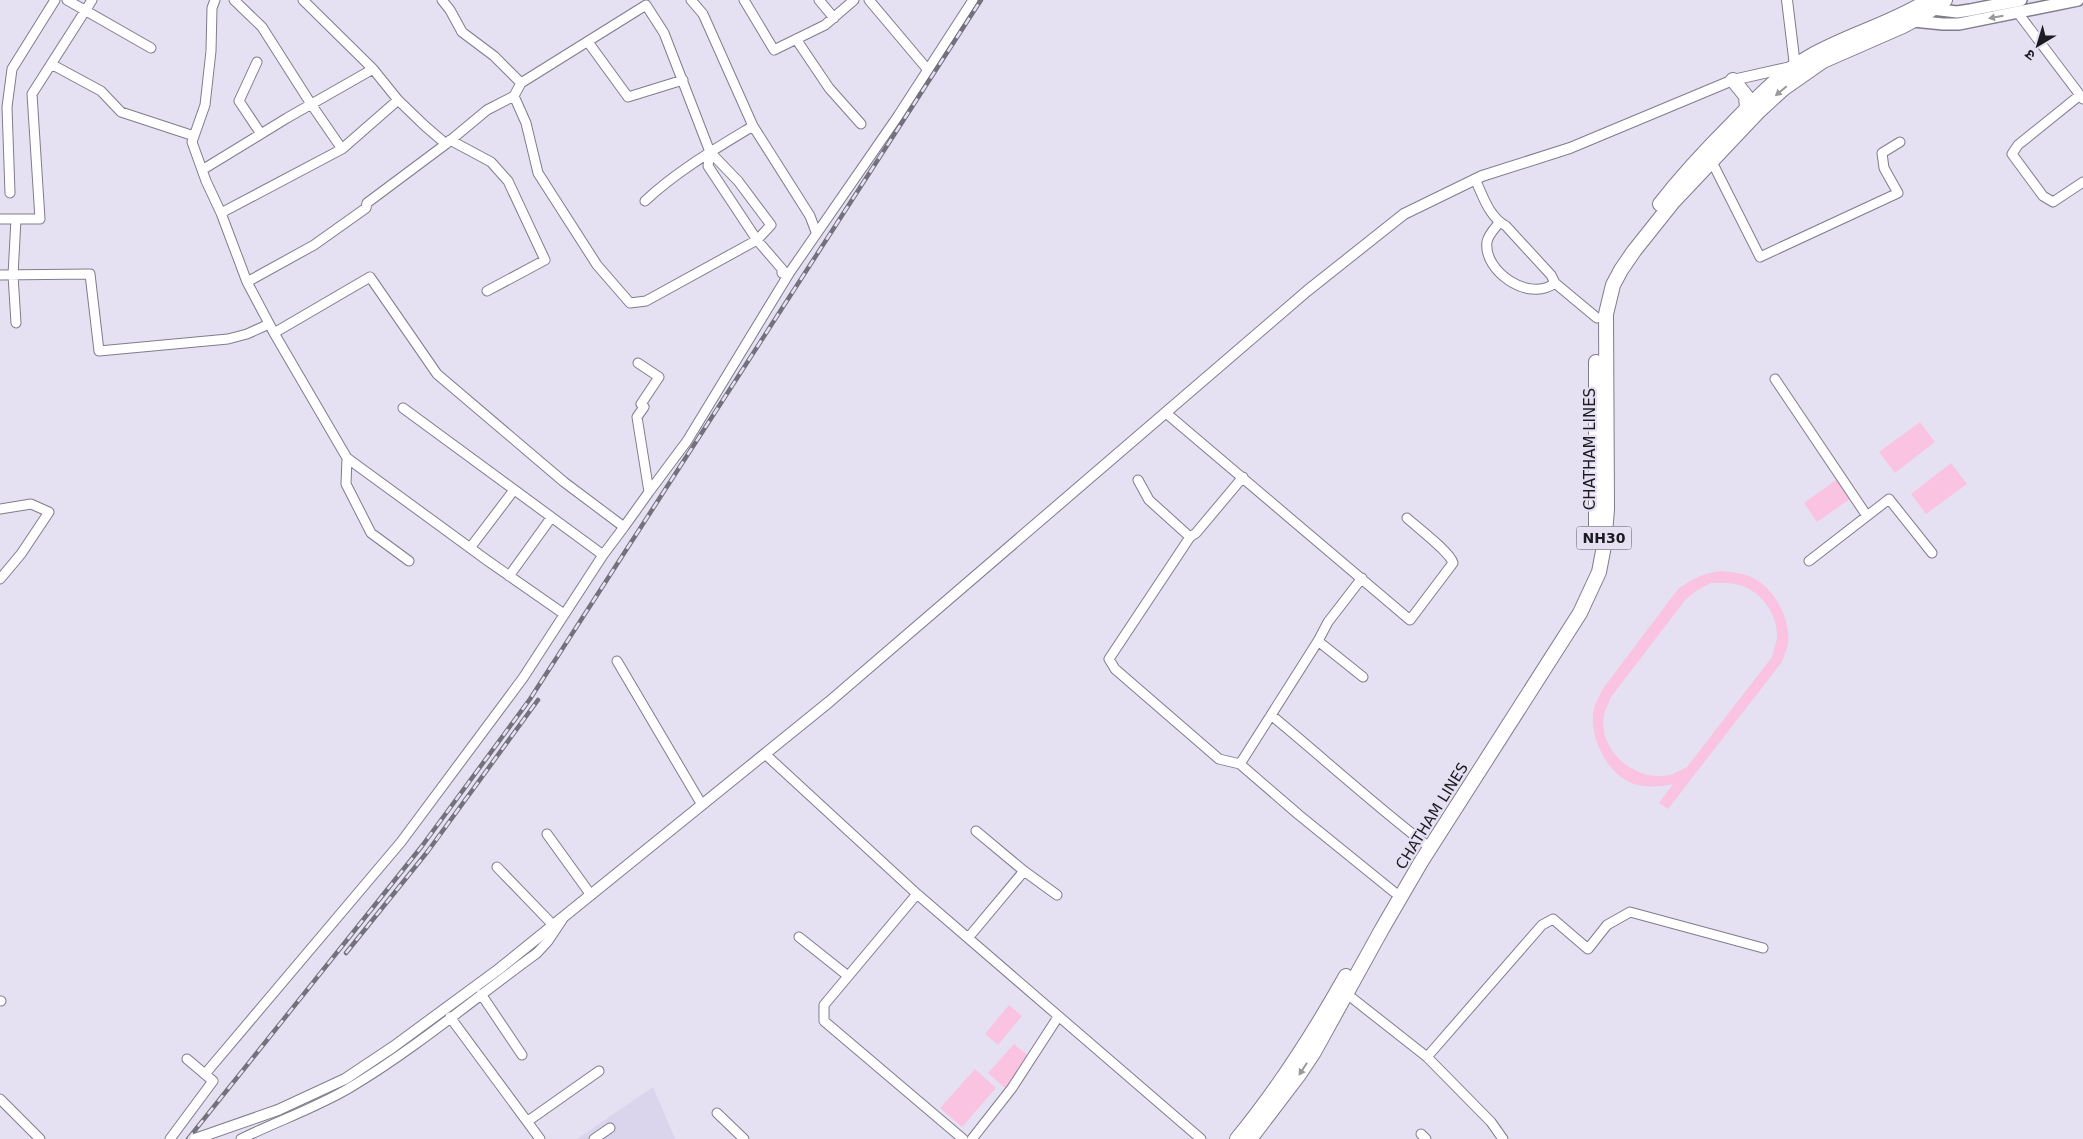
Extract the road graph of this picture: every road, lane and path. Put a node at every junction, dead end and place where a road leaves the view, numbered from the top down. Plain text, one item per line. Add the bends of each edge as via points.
1 (55, 0) edge
2 (67, 0) edge
3 (92, 0) edge
4 (215, 0) edge
5 (234, 0) edge
6 (303, 0) edge
7 (442, 0) edge
8 (691, 0) edge
9 (744, 0) edge
10 (819, 0) edge
11 (854, 0) edge
12 (869, 0) edge
13 (973, 0) edge
14 (1787, 0) edge
15 (1945, 0) edge
16 (2021, 0) edge
17 (2078, 0) edge
18 (645, 2) edge
19 (1931, 4) edge
20 (85, 11) junction
21 (2018, 13) junction
22 (834, 18) junction
23 (1913, 20) junction
24 (796, 39) junction
25 (588, 42) junction
26 (151, 48) dead end
27 (257, 62) dead end
28 (51, 64) junction
29 (373, 69) junction
30 (928, 70) junction
31 (1798, 71) junction
32 (683, 80) junction
33 (1733, 80) junction
34 (521, 84) junction
35 (514, 96) junction
36 (2082, 97) edge
37 (398, 100) junction
38 (311, 104) junction
39 (1747, 108) junction
40 (861, 124) dead end
41 (753, 126) junction
42 (261, 134) junction
43 (194, 136) junction
44 (448, 142) junction
45 (1900, 142) dead end
46 (342, 150) junction
47 (710, 152) junction
48 (1711, 160) junction
49 (202, 170) junction
50 (1475, 179) junction
51 (2083, 182) edge
52 (10, 193) dead end
53 (645, 201) dead end
54 (221, 213) junction
55 (0, 219) edge
56 (16, 219) junction
57 (1499, 222) junction
58 (816, 232) junction
59 (757, 240) junction
60 (790, 272) junction
61 (0, 275) edge
62 (13, 275) junction
63 (247, 282) junction
64 (1555, 283) junction
65 (487, 291) dead end
66 (1597, 318) junction
67 (16, 323) dead end
68 (269, 324) junction
69 (274, 332) junction
70 (638, 362) dead end
71 (1775, 379) dead end
72 (403, 408) dead end
73 (1166, 413) junction
74 (347, 458) junction
75 (1243, 477) junction
76 (1138, 480) dead end
77 (514, 490) junction
78 (649, 492) junction
79 (0, 509) edge
80 (1867, 516) junction
81 (550, 518) junction
82 (1408, 518) dead end
83 (624, 528) junction
84 (1190, 537) junction
85 (470, 548) junction
86 (1932, 553) dead end
87 (603, 555) junction
88 (1809, 560) dead end
89 (409, 561) dead end
90 (509, 576) junction
91 (1362, 578) junction
92 (0, 579) edge
93 (564, 614) junction
94 (1318, 640) junction
95 (617, 661) dead end
96 (1364, 677) dead end
97 (1271, 715) junction
98 (765, 754) junction
99 (1240, 764) junction
100 (702, 805) junction
101 (976, 831) dead end
102 (547, 834) dead end
103 (1424, 843) junction
104 (498, 867) dead end
105 (1024, 871) junction
106 (1394, 892) junction
107 (917, 894) junction
108 (591, 895) junction
109 (1057, 895) dead end
110 (563, 918) junction
111 (553, 926) junction
112 (1378, 927) junction
113 (799, 937) dead end
114 (968, 938) junction
115 (1763, 948) dead end
116 (848, 976) junction
117 (481, 994) junction
118 (1347, 994) junction
119 (450, 1017) junction
120 (1058, 1018) junction
121 (522, 1055) dead end
122 (1427, 1057) junction
123 (188, 1059) dead end
124 (599, 1071) dead end
125 (205, 1074) junction
126 (0, 1100) edge
127 (717, 1113) dead end
128 (528, 1122) junction
129 (610, 1128) dead end
130 (40, 1139) edge
131 (170, 1139) edge
132 (195, 1139) edge
133 (241, 1139) edge
134 (540, 1139) edge
135 (594, 1139) edge
136 (744, 1139) edge
137 (963, 1139) edge
138 (972, 1139) edge
139 (1201, 1139) edge
140 (1237, 1139) edge
141 (1250, 1139) edge
142 (1503, 1139) edge

1 - 52 street via 12,69 7,107
2 - 20 street
3 - 20 street
4 - 43 street via 205,105
5 - 38 street via 262,27
6 - 29 street
7 - 34 street via 462,32 494,56
8 - 41 street via 703,14
9 - 24 street via 774,50
10 - 22 street
11 - 22 street
12 - 30 street
13 - 30 street
14 - 31 street
15 - 19 highway, CHATHAM LINES / NH30
16 - 19 main road via 1957,12
17 - 21 main road
18 - 25 street
18 - 32 street via 664,33
19 - 23 highway, CHATHAM LINES / NH30
19 - 31 highway, CHATHAM LINES / NH30 via 1826,48
20 - 26 street
20 - 28 street
21 -> 23 main road via 1959,24
21 - 36 street
22 - 24 street
23 - 31 highway, CHATHAM LINES / NH30
24 - 40 street via 828,88
25 - 32 street via 628,97
25 - 34 street
27 - 42 street via 239,101
28 - 43 street via 101,91 121,112
28 - 56 street via 31,99 40,219
29 - 37 street
29 - 38 street
30 - 58 street
31 - 33 street
31 - 39 highway, CHATHAM LINES / NH30 via 1766,90
31 -> 48 highway, CHATHAM LINES / NH30
32 - 47 street
33 - 39 highway via 1746,96
33 - 50 street via 1570,148
34 - 35 street
35 - 44 street via 488,110
35 - 59 street via 526,124 538,172 597,266 630,303 646,301
36 - 51 street via 2018,145 2012,154 2043,196 2053,202
37 - 44 street via 425,126
37 - 46 street
38 - 42 street
38 - 46 street
39 - 66 highway, CHATHAM LINES / NH30 via 1674,187 1614,263 1602,291
41 - 47 street
41 - 58 street via 810,216
42 - 49 street
43 - 49 street via 192,142
44 - 63 street via 314,245
44 - 65 street via 491,162 508,181 545,260
45 - 48 street via 1882,153 1884,168 1898,194 1760,257
46 - 54 street
47 - 53 street
47 - 59 street via 708,166
47 - 59 street via 771,225
48 - 112 highway, CHATHAM LINES / NH30 via 1634,251 1620,270 1610,293 1605,335 1604,546 1593,587 1580,613
49 - 54 street
50 - 57 street via 1487,206
50 - 73 street via 1404,214 1307,291
54 - 63 street
55 - 56 street
56 - 62 street
57 - 64 street
57 - 64 street via 1488,239 1487,254 1503,275 1524,289 1547,289
58 - 60 street
59 - 60 street via 782,273
60 - 78 street via 687,441
61 - 62 street
62 - 67 street
62 - 68 street via 90,274 99,351 228,339
63 - 68 street
64 - 66 street
66 - 103 highway, CHATHAM LINES / NH30 via 1596,532 1590,571 1576,601
68 - 69 street
69 - 74 street
69 - 83 street via 370,277 437,374 564,482
70 - 78 street via 659,377 641,404 644,407 637,417
71 - 80 street
72 - 77 street
73 - 75 street
73 - 98 street
74 - 85 street
74 - 89 street via 346,484 371,532
75 - 84 street
75 - 91 street
76 - 84 street via 1150,500
77 - 81 street
77 - 85 street
78 - 83 street
79 - 92 street via 32,504 49,512
80 - 86 street via 1889,499
80 - 88 street
81 - 87 street
81 - 90 street
82 - 91 street via 1453,560 1447,573 1410,620
83 - 87 street
84 - 99 street via 1109,660 1115,669 1219,759
85 - 90 street
87 - 93 street
90 - 93 street
91 - 94 street
93 - 125 street via 523,678 401,842
94 - 96 street
94 - 97 street
95 - 100 street
97 - 99 street
97 - 103 street via 1377,807
98 - 100 street
98 - 107 street
99 - 106 street
100 - 108 street
101 - 105 street
102 - 108 street
103 - 106 highway, CHATHAM LINES / NH30
104 - 111 street
105 - 109 street
105 - 114 street
106 - 112 highway, CHATHAM LINES / NH30
107 - 114 street
107 - 116 street
108 - 110 street
110 - 111 street
110 - 117 street via 537,953
111 - 132 street, bridge via 393,1047 345,1079 278,1110
112 - 118 highway, CHATHAM LINES / NH30
112 - 140 highway, CHATHAM LINES / NH30 via 1318,1026
113 - 116 street
114 - 120 street
115 - 122 street via 1630,912 1607,925 1588,949 1553,919 1542,925
116 - 137 street via 824,1004 824,1021
117 - 119 street
117 - 121 street
118 - 122 street
118 -> 141 highway, CHATHAM LINES / NH30 via 1298,1076
119 - 128 street
119 - 133 street via 351,1088
120 - 138 street via 1012,1088
120 - 139 street
122 - 142 street via 1492,1122
123 - 125 street
124 - 128 street
125 - 131 street via 213,1081
126 - 130 street
127 - 136 street
128 - 134 street
129 - 135 street

